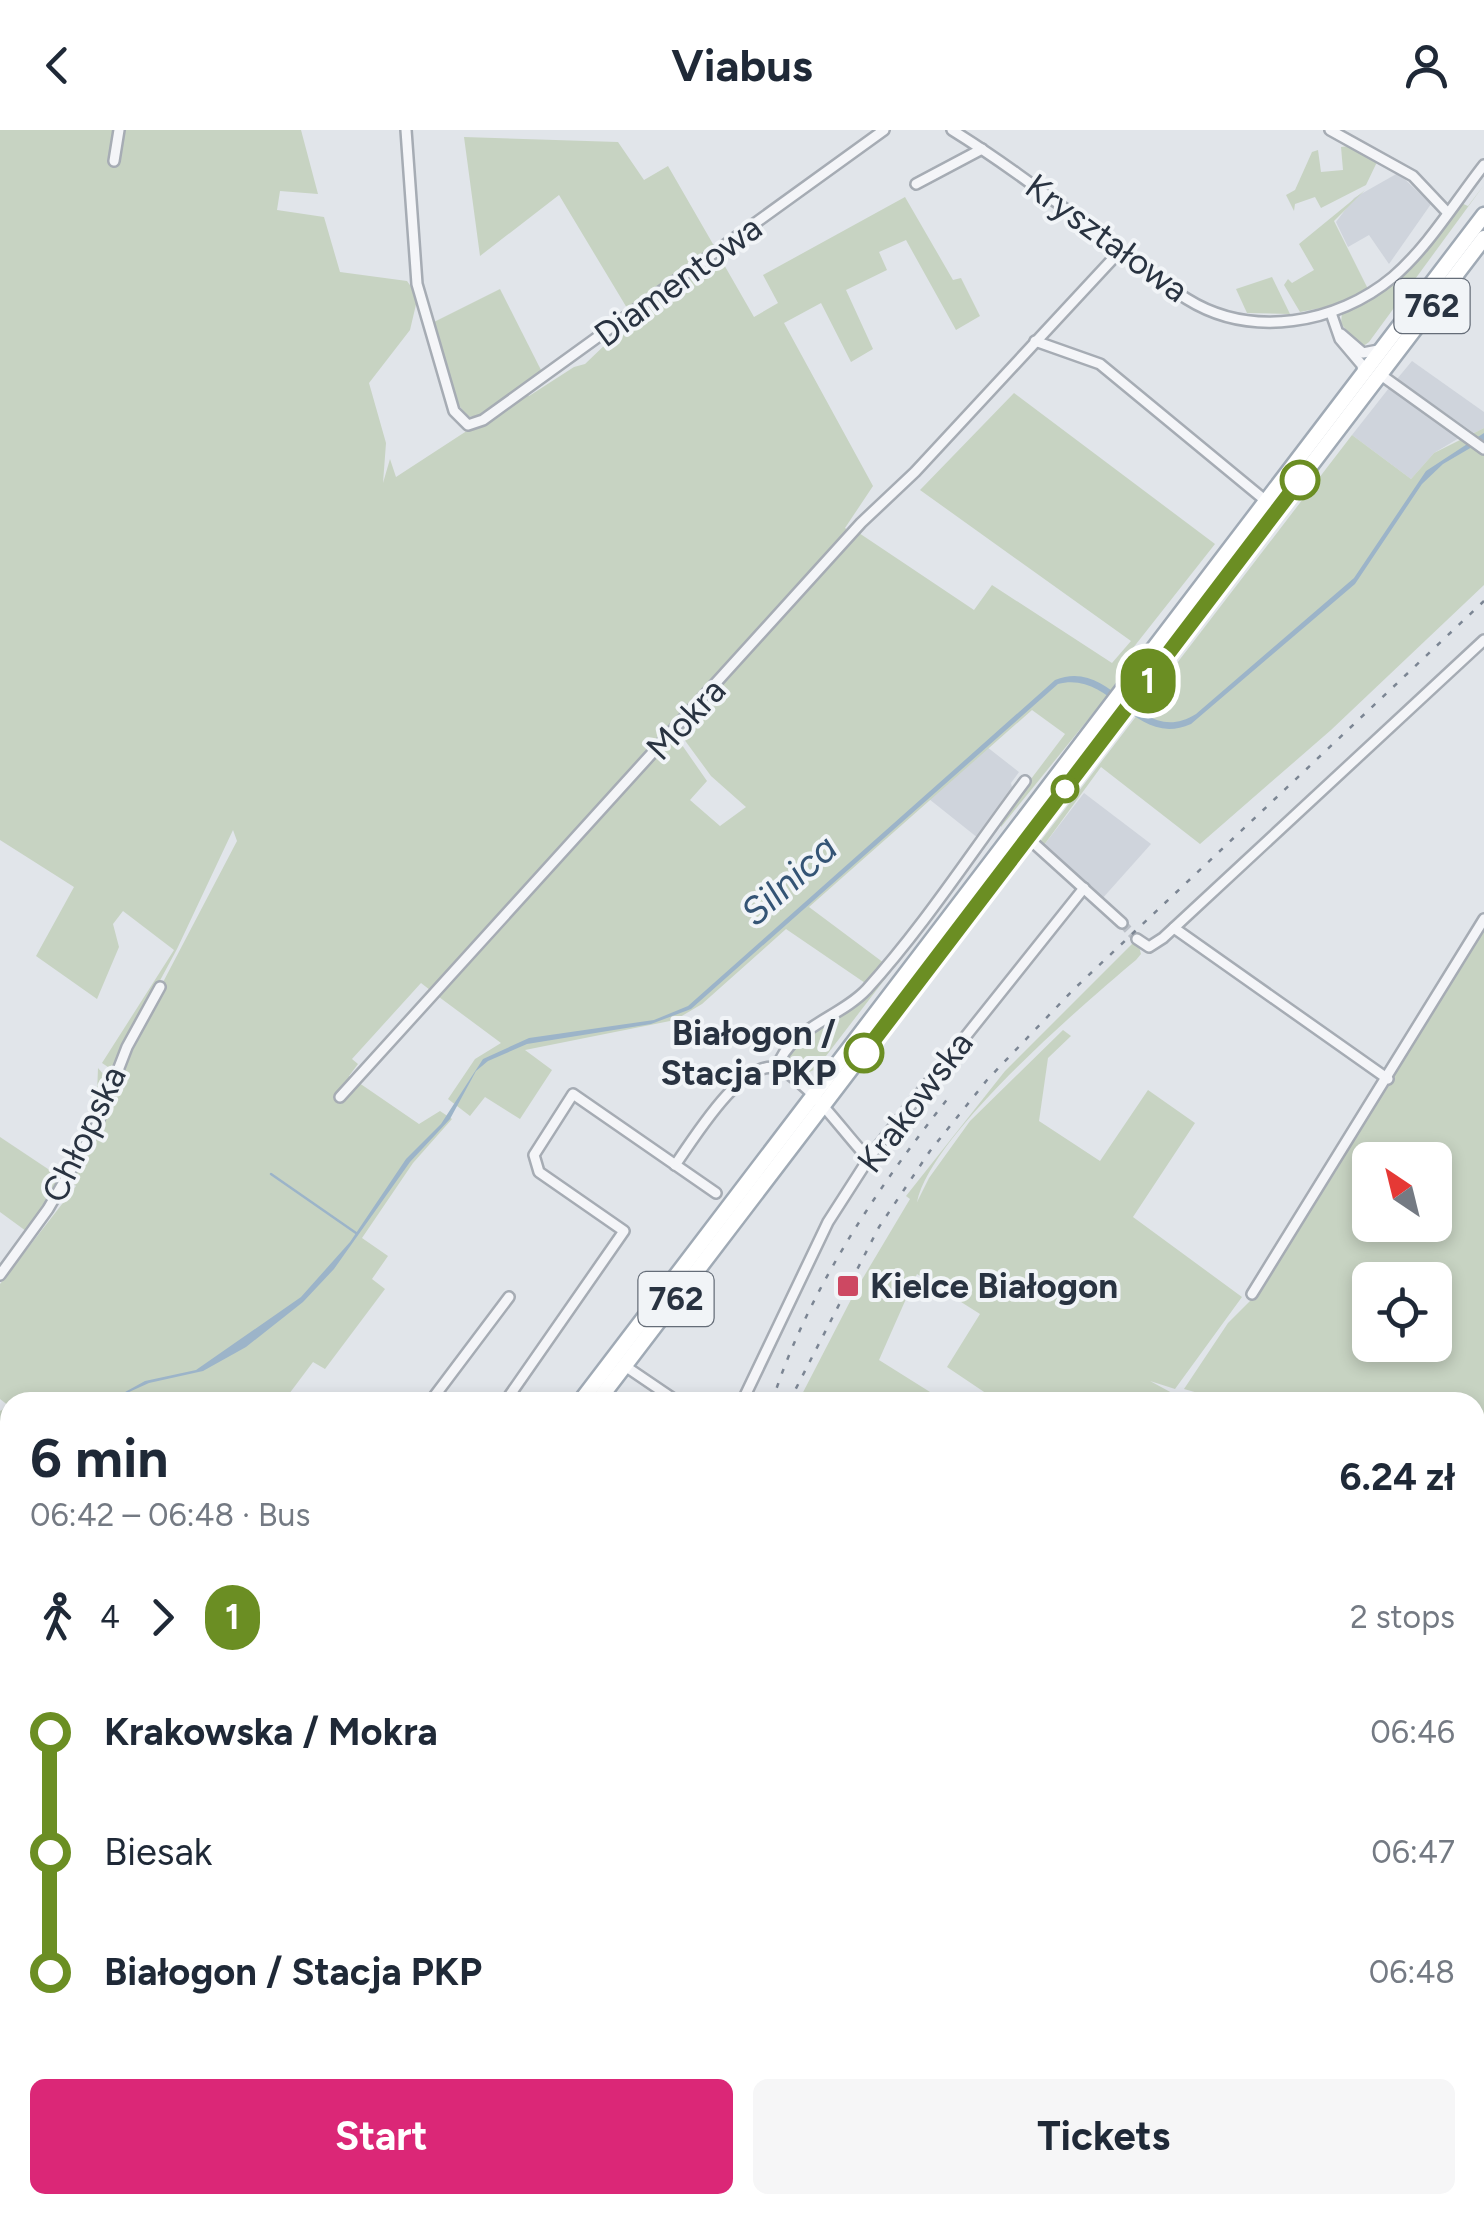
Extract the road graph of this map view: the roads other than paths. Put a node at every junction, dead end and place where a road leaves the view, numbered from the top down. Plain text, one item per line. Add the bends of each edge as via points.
1 (120, 130) edge
2 (406, 130) edge
3 (884, 130) edge
4 (952, 130) edge
5 (1330, 130) edge
6 (982, 148) junction
7 (114, 161) dead end
8 (1484, 165) edge
9 (916, 184) dead end
10 (1447, 212) junction
11 (1484, 214) edge
12 (1484, 238) edge
13 (1121, 250) junction
14 (1332, 313) junction
15 (1338, 333) junction
16 (1035, 342) junction
17 (1385, 345) junction
18 (1363, 374) junction
19 (1380, 375) junction
20 (1477, 444) edge
21 (1266, 501) junction
22 (1484, 640) edge
23 (1128, 695) junction
24 (1116, 711) junction
25 (1025, 782) dead end
26 (992, 825) junction
27 (1010, 838) junction
28 (1028, 838) junction
29 (1084, 888) junction
30 (1484, 919) edge
31 (1122, 923) tunnel mouth
32 (1174, 928) junction
33 (1138, 939) dead end
34 (160, 987) dead end
35 (778, 1068) junction
36 (1388, 1079) junction
37 (340, 1097) dead end
38 (817, 1103) junction
39 (871, 1155) junction
40 (676, 1165) junction
41 (716, 1193) dead end
42 (0, 1275) edge
43 (1252, 1294) dead end
44 (509, 1297) dead end
45 (625, 1366) junction
46 (438, 1392) edge
47 (512, 1392) edge
48 (588, 1392) edge
49 (606, 1392) edge
50 (663, 1392) edge
51 (747, 1392) edge

1 - 7 street
2 - 3 street, Diamentowa via 417,284 454,411 468,425 695,271
4 - 6 street, Kryształowa
5 - 10 street via 1413,176
6 - 9 street
6 - 13 street, Kryształowa
8 - 10 street, Kryształowa
10 - 14 street, Kryształowa via 1393,277
11 - 17 main road, Krakowska / 762
12 - 19 main road, Krakowska / 762
13 - 14 street, Kryształowa via 1215,312 1276,322
13 - 16 street, Mokra
14 - 15 street
15 - 17 street via 1363,353
15 - 18 street
16 - 21 street via 1100,364
16 - 37 street, Mokra via 861,523
17 - 18 main road, Krakowska / 762
18 - 21 main road, Krakowska / 762
19 - 20 street
19 - 23 main road, Krakowska / 762
21 - 23 main road, Krakowska / 762
22 - 32 street
23 - 24 main road, Krakowska / 762
24 - 27 main road, Krakowska / 762
24 - 28 main road, Krakowska / 762
25 - 26 street
26 - 27 street
26 - 35 street via 867,988 795,1040
27 - 38 main road, Krakowska / 762
28 - 29 street
28 - 38 main road, Krakowska / 762
29 - 31 street
29 - 39 street, Krakowska
30 - 36 street
32 - 33 street via 1152,946
32 - 36 street
34 - 42 street, Chłopska via 126,1047 96,1127
35 - 38 street
35 - 40 street via 750,1072
36 - 43 street
38 - 39 street
38 - 45 main road, Krakowska / 762
38 - 48 main road, Krakowska / 762
39 - 51 street, Krakowska via 828,1222
40 - 41 street
40 - 47 street via 573,1094 533,1163 624,1231
44 - 46 street
45 - 49 main road, Krakowska / 762
45 - 50 street

